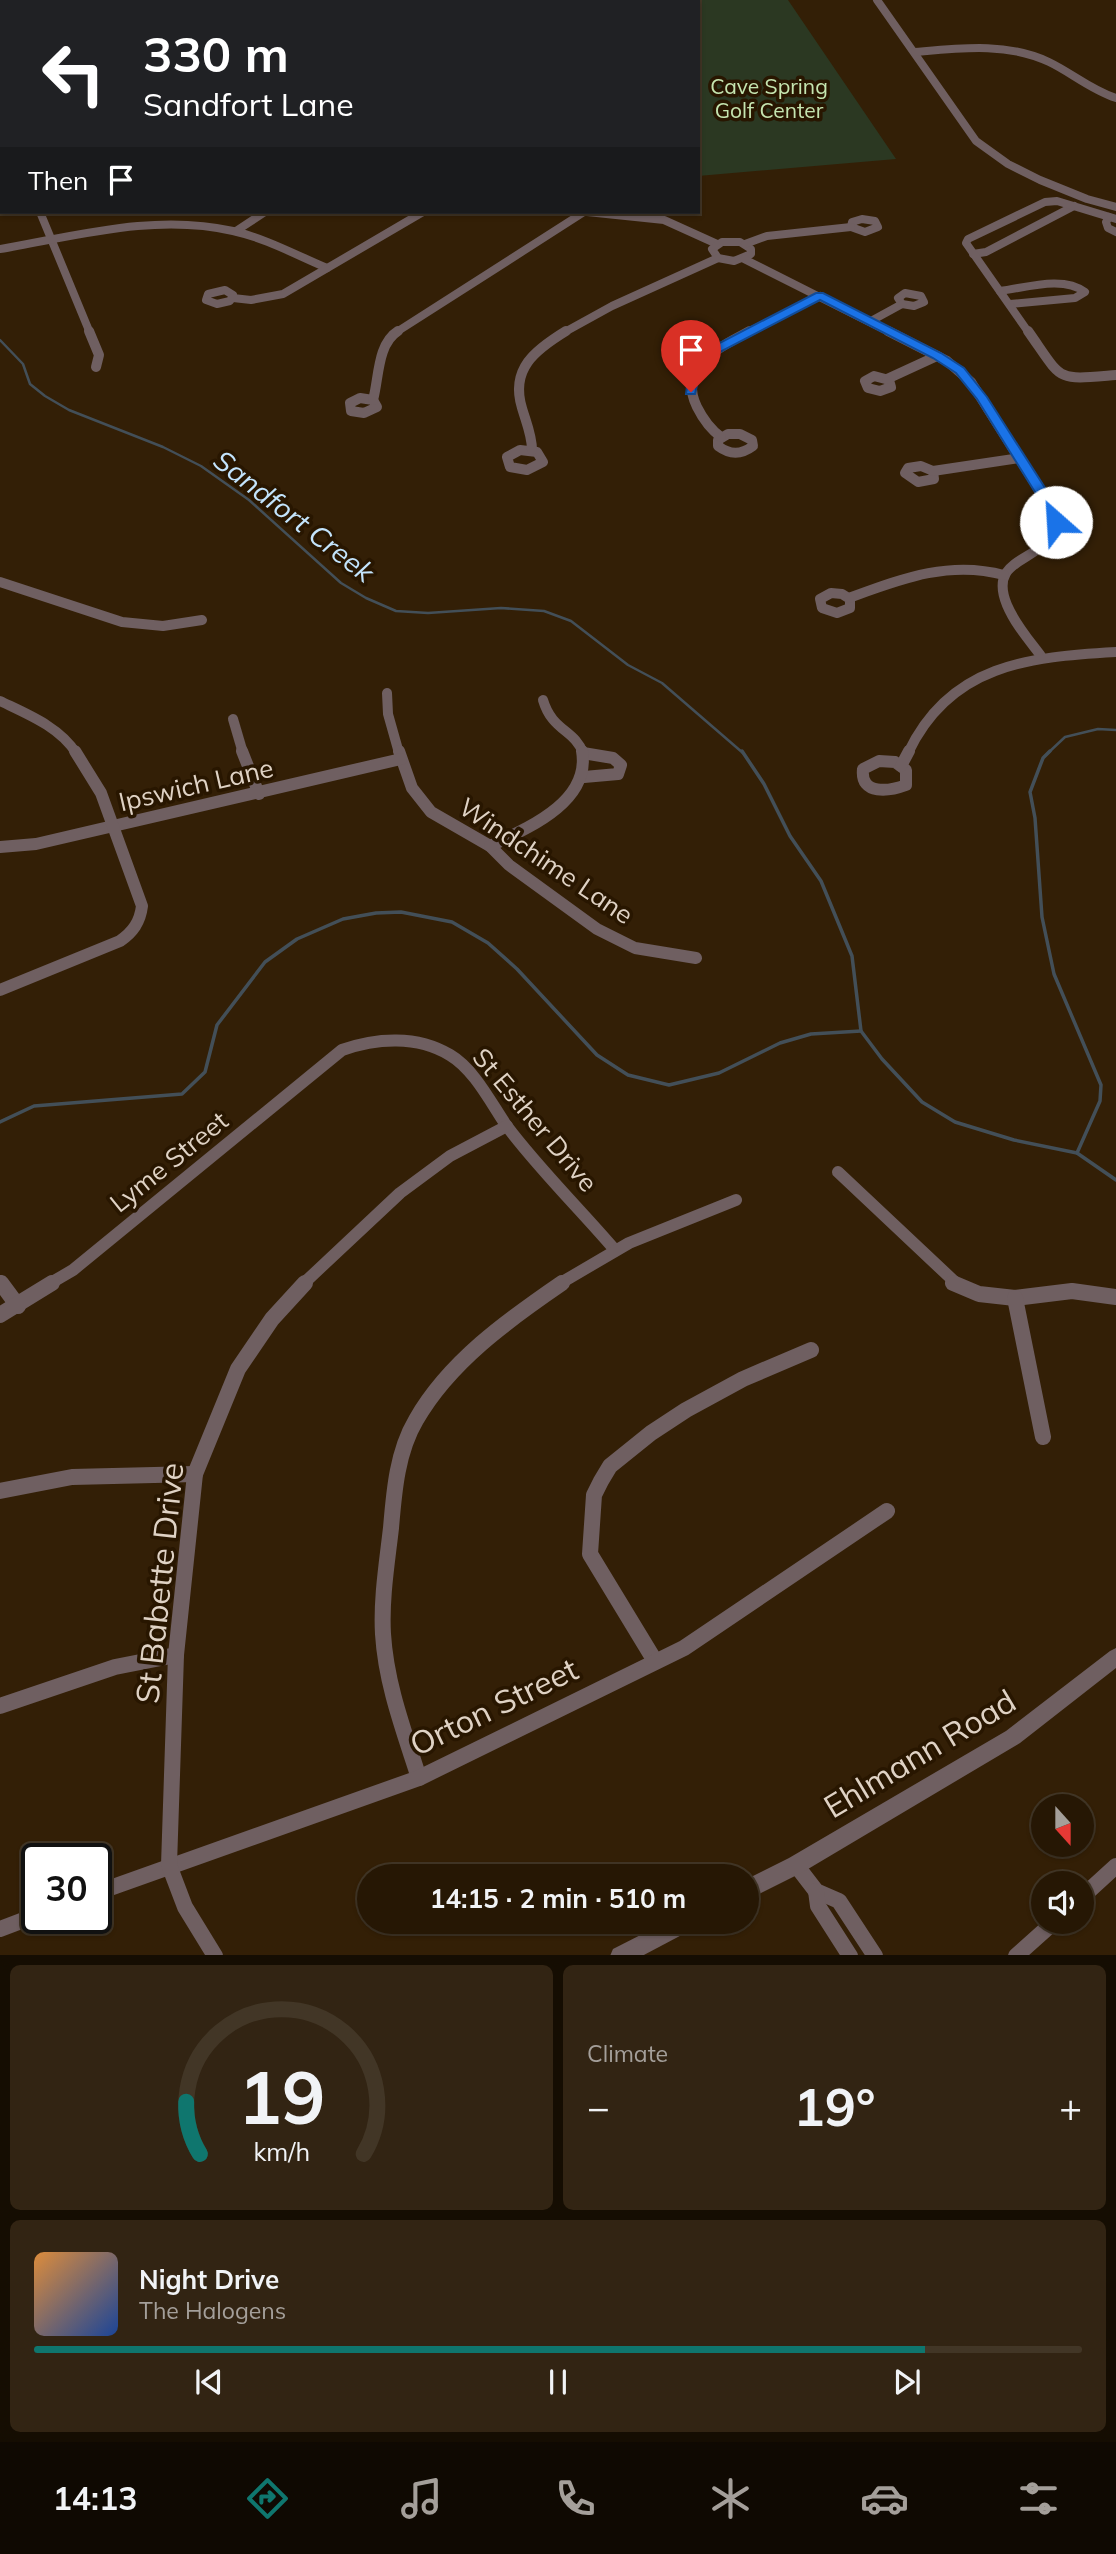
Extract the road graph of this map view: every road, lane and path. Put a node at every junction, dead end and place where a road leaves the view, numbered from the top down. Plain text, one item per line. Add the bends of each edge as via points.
1 (877, 0) edge
2 (915, 52) junction
3 (1116, 98) edge
4 (1074, 206) junction
5 (1116, 206) edge
6 (41, 214) edge
7 (262, 214) edge
8 (420, 214) edge
9 (582, 214) edge
10 (647, 214) edge
11 (677, 214) edge
12 (1113, 218) edge
13 (673, 223) junction
14 (852, 227) dead end
15 (236, 231) junction
16 (1116, 232) edge
17 (52, 241) junction
18 (717, 244) junction
19 (745, 244) junction
20 (0, 249) edge
21 (974, 254) junction
22 (718, 258) junction
23 (744, 259) junction
24 (327, 268) junction
25 (1000, 291) junction
26 (820, 296) junction
27 (233, 298) dead end
28 (902, 304) dead end
29 (1010, 304) junction
30 (871, 321) junction
31 (937, 356) junction
32 (96, 367) dead end
33 (1116, 375) edge
34 (887, 379) dead end
35 (373, 400) dead end
36 (721, 436) dead end
37 (532, 450) dead end
38 (1020, 458) junction
39 (933, 471) dead end
40 (1004, 575) junction
41 (0, 582) edge
42 (849, 598) dead end
43 (202, 621) dead end
44 (1116, 652) edge
45 (1041, 656) junction
46 (387, 693) dead end
47 (543, 700) dead end
48 (0, 701) edge
49 (233, 719) dead end
50 (583, 753) junction
51 (401, 759) junction
52 (901, 766) dead end
53 (584, 777) junction
54 (259, 794) junction
55 (112, 827) junction
56 (490, 846) junction
57 (0, 847) edge
58 (696, 958) dead end
59 (0, 990) edge
60 (364, 1042) joint
61 (507, 1126) junction
62 (838, 1171) dead end
63 (736, 1200) dead end
64 (615, 1250) junction
65 (0, 1282) edge
66 (1116, 1297) edge
67 (1015, 1298) junction
68 (18, 1306) junction
69 (0, 1315) edge
70 (811, 1350) dead end
71 (1043, 1437) dead end
72 (195, 1474) junction
73 (0, 1491) edge
74 (887, 1511) dead end
75 (176, 1655) junction
76 (1116, 1657) edge
77 (655, 1661) junction
78 (0, 1706) edge
79 (419, 1777) junction
80 (169, 1865) junction
81 (796, 1865) junction
82 (1116, 1866) edge
83 (759, 1884) edge
84 (1094, 1886) edge
85 (112, 1887) edge
86 (816, 1891) junction
87 (21, 1922) edge
88 (0, 1929) edge
89 (662, 1934) edge
90 (1040, 1934) edge
91 (215, 1955) edge
92 (620, 1955) edge
93 (850, 1955) edge
94 (875, 1955) edge
95 (1016, 1955) edge

1 - 2 street
2 - 3 street via 976,47 1027,54
2 - 5 street via 969,132 985,148 1040,180
4 - 12 street
4 - 21 street
4 - 21 street via 1045,201 968,239 965,243
6 - 17 street
7 - 15 street
8 - 24 street
9 - 35 street via 392,335 382,354
10 - 13 street
11 - 13 street
12 - 16 street via 1106,222
13 - 18 street
14 - 19 street via 775,234
15 - 17 street via 146,225
15 - 24 street
17 - 20 street
17 - 32 street via 99,355
18 - 19 street
18 - 22 street via 712,252
19 - 23 street via 752,251
21 - 25 street
22 - 23 street
22 - 37 street via 571,328 532,355 522,367 519,394
23 - 26 street
24 - 27 street via 276,296
25 - 29 street
25 - 29 street via 1068,283 1085,292 1074,298
26 - 30 street
26 - 36 street via 712,351 695,371 691,392 695,406
28 - 30 street
29 - 33 street via 1062,378
30 - 31 street
31 - 34 street
31 - 38 street via 971,382
38 - 39 street
38 - 40 street via 1056,522 1047,542 1009,565
40 - 42 street via 947,567
40 - 45 street via 1004,599
41 - 43 street via 122,622 163,626
44 - 45 street
45 - 52 street via 993,669 956,691 920,730
46 - 51 street, Windchime Lane via 388,715
47 - 50 street via 550,719
48 - 55 street via 69,742 101,793
49 - 54 street
50 - 53 street
50 - 53 street via 613,758 621,765 618,774 610,777
51 - 54 street, Ipswich Lane
51 - 56 street, Windchime Lane via 421,802 452,826
53 - 56 street via 566,799 526,828
54 - 55 street, Ipswich Lane
55 - 57 street, Ipswich Lane
55 - 59 street via 142,906 140,922 132,933 107,948
56 - 58 street, Windchime Lane via 597,929 635,948
60 - 61 street, St Esther Drive via 409,1040 451,1055 483,1088
60 - 68 street, Lyme Street via 342,1050 73,1270
61 - 64 street, St Esther Drive
61 - 72 street, St Babette Drive via 450,1156 400,1192 289,1300 238,1369
62 - 67 street via 953,1283 979,1294
63 - 64 street
64 - 79 street via 533,1304 470,1354 441,1383 415,1421 401,1456 382,1631 385,1662
65 - 68 street
66 - 67 street via 1072,1291
67 - 71 street
68 - 69 street, Lyme Street
70 - 77 street via 686,1410 610,1466 601,1480 594,1495 590,1555
72 - 73 street via 117,1472
72 - 75 street, St Babette Drive
74 - 77 street, Orton Street via 732,1618
75 - 78 street via 115,1667
75 - 80 street, St Babette Drive
76 - 81 street, Ehlmann Road via 1013,1737
77 - 79 street, Orton Street
79 - 80 street, Orton Street
80 - 85 street, Orton Street
80 - 91 street, St Babette Drive via 185,1907
81 - 83 street, Ehlmann Road
81 - 86 street
82 - 84 street
86 - 93 street via 818,1906
86 - 94 street via 839,1901
87 - 88 street
89 - 92 street
90 - 95 street

